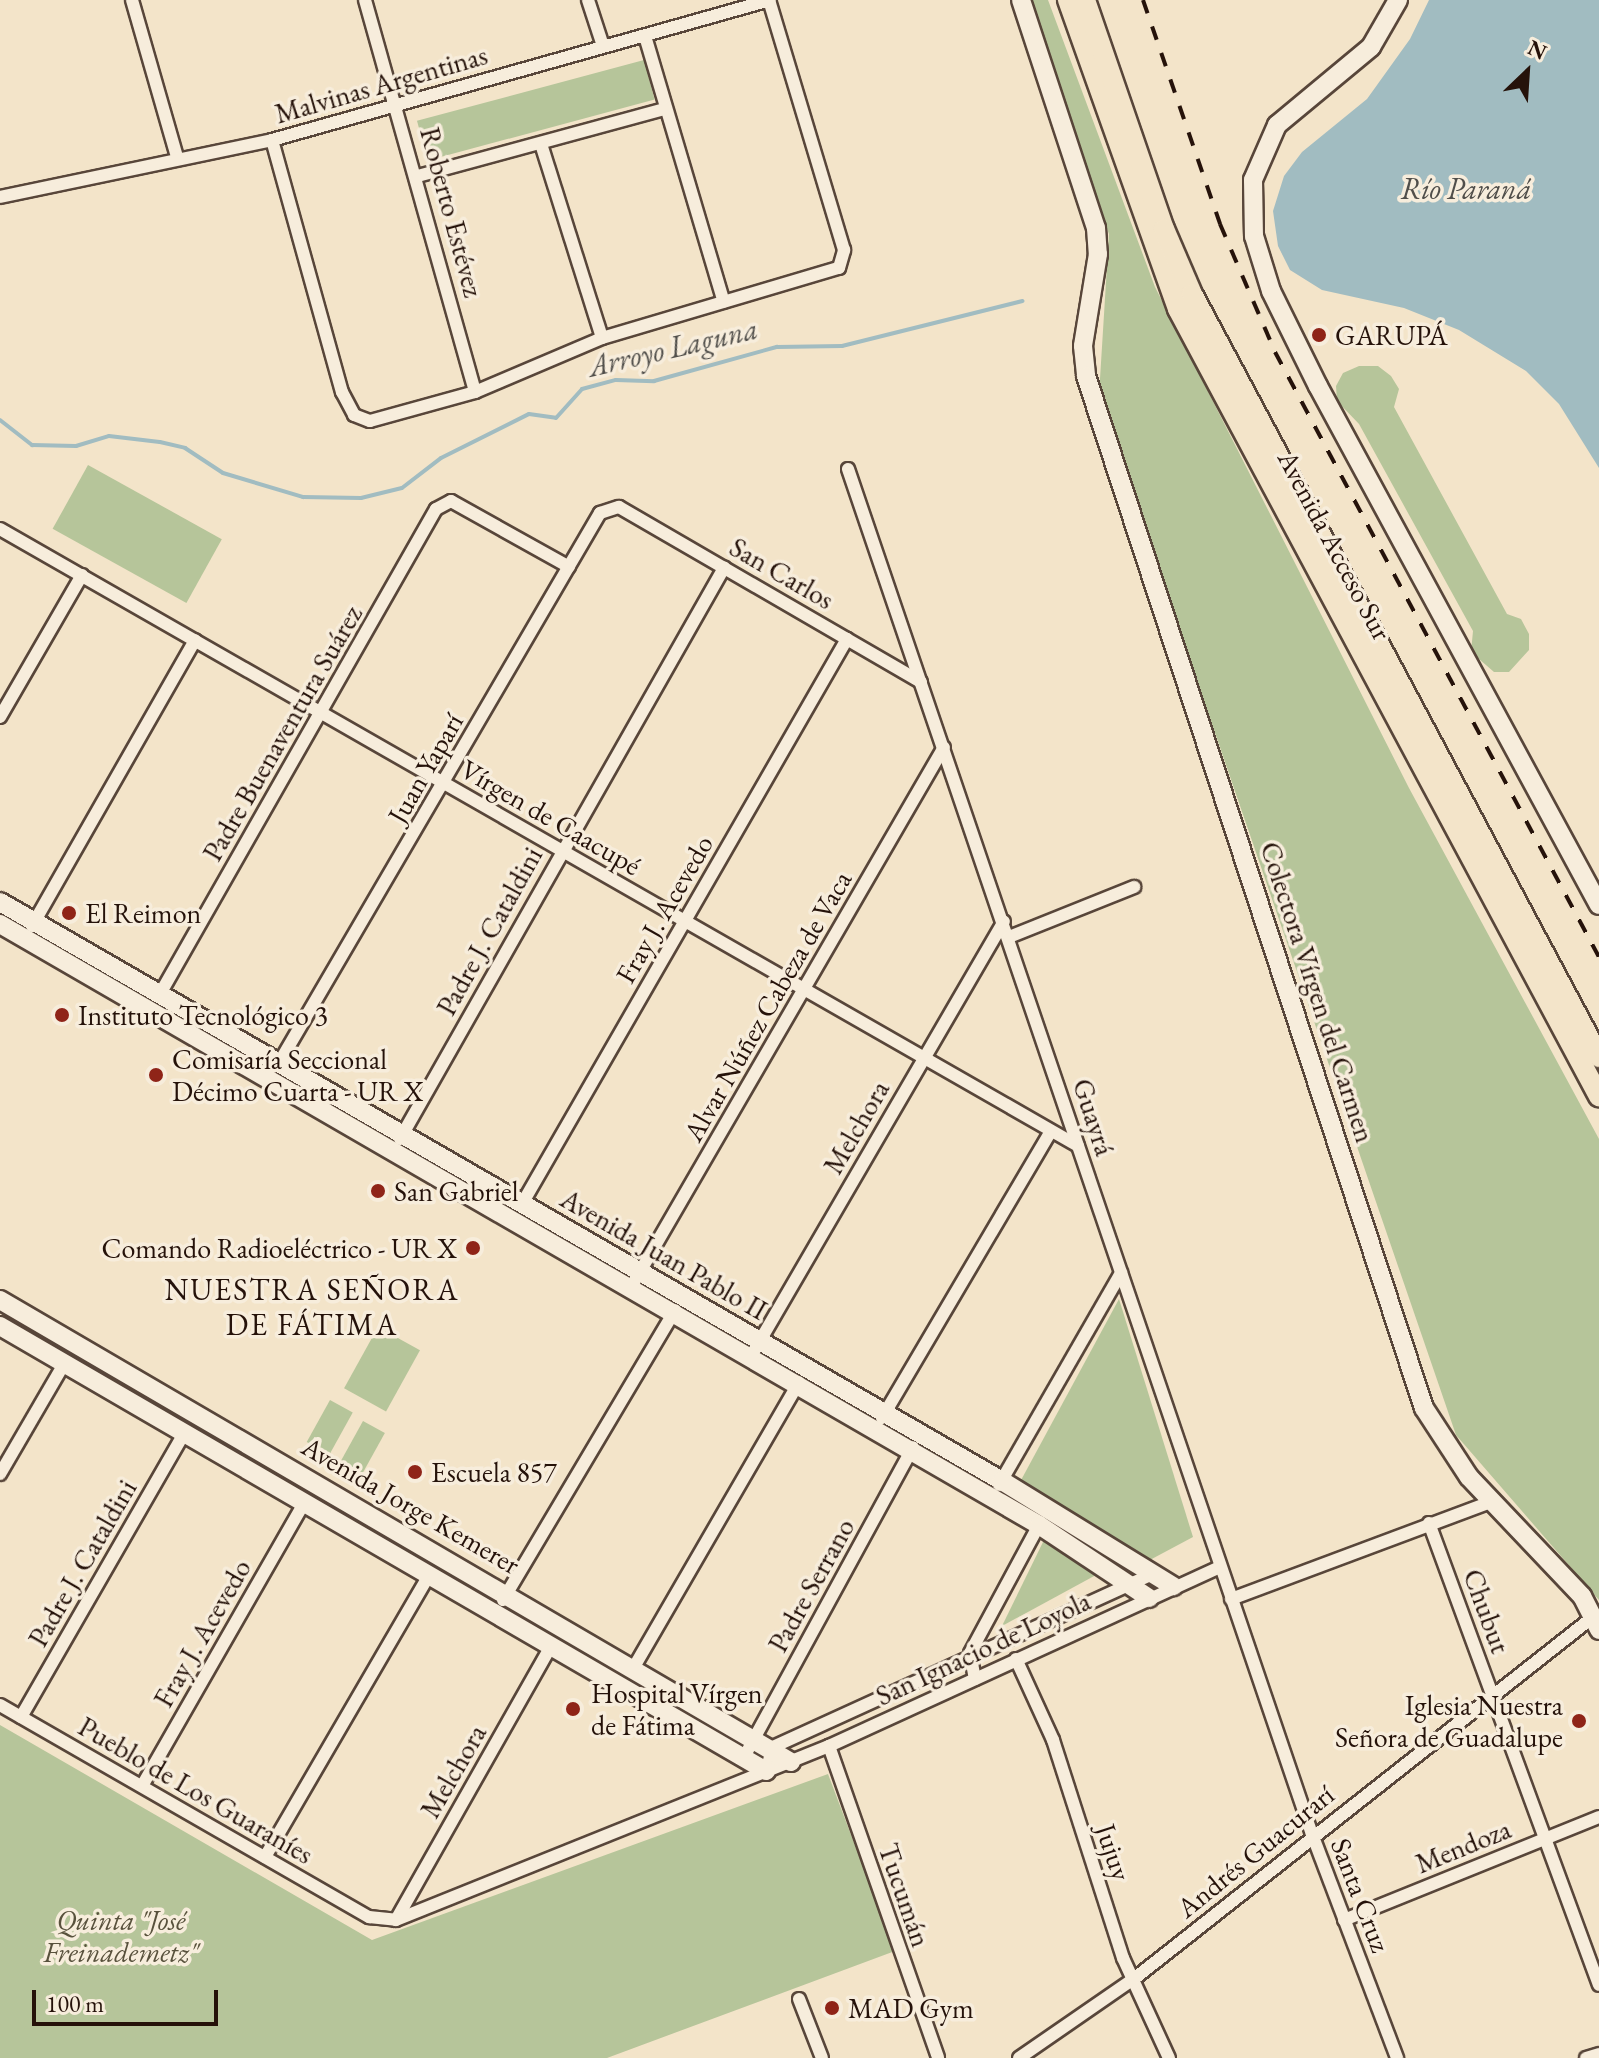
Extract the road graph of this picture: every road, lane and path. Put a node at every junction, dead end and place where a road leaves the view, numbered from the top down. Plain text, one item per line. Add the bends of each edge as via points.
1 (132, 0) edge
2 (365, 0) edge
3 (588, 0) edge
4 (770, 0) edge
5 (1021, 0) edge
6 (1068, 0) edge
7 (1085, 0) edge
8 (1398, 0) edge
9 (645, 36) junction
10 (603, 46) junction
11 (398, 106) junction
12 (665, 109) junction
13 (272, 140) junction
14 (541, 144) junction
15 (177, 157) junction
16 (418, 176) junction
17 (0, 197) edge
18 (724, 302) junction
19 (602, 338) junction
20 (475, 392) junction
21 (848, 469) dead end
22 (619, 507) joint
23 (0, 529) edge
24 (569, 567) junction
25 (724, 568) junction
26 (82, 575) junction
27 (847, 639) junction
28 (195, 640) junction
29 (921, 682) junction
30 (321, 712) junction
31 (0, 717) edge
32 (944, 747) junction
33 (445, 783) junction
34 (561, 850) junction
35 (1134, 887) dead end
36 (0, 902) edge
37 (1599, 905) edge
38 (35, 921) junction
39 (685, 921) junction
40 (1004, 921) junction
41 (0, 924) edge
42 (1009, 937) junction
43 (25, 938) junction
44 (805, 990) junction
45 (160, 994) junction
46 (1599, 1057) edge
47 (924, 1058) junction
48 (279, 1063) junction
49 (1599, 1096) edge
50 (1051, 1131) junction
51 (398, 1143) junction
52 (1078, 1146) junction
53 (522, 1204) junction
54 (1121, 1273) junction
55 (636, 1280) junction
56 (0, 1300) edge
57 (678, 1305) junction
58 (0, 1326) edge
59 (755, 1350) junction
60 (64, 1364) junction
61 (802, 1376) junction
62 (880, 1422) junction
63 (184, 1433) junction
64 (916, 1442) junction
65 (0, 1474) edge
66 (997, 1489) junction
67 (1491, 1502) junction
68 (304, 1503) junction
69 (1429, 1523) junction
70 (1039, 1525) junction
71 (1220, 1567) junction
72 (1152, 1574) junction
73 (429, 1575) junction
74 (1134, 1583) junction
75 (1173, 1586) junction
76 (507, 1593) junction
77 (1149, 1598) junction
78 (1231, 1599) junction
79 (496, 1614) junction
80 (1596, 1623) edge
81 (551, 1646) junction
82 (970, 1653) junction
83 (1016, 1659) junction
84 (634, 1667) junction
85 (975, 1679) junction
86 (1491, 1695) junction
87 (0, 1705) edge
88 (21, 1717) junction
89 (755, 1737) junction
90 (829, 1746) junction
91 (773, 1747) junction
92 (743, 1759) junction
93 (791, 1762) junction
94 (766, 1771) junction
95 (142, 1786) junction
96 (1599, 1817) edge
97 (1312, 1834) junction
98 (1543, 1840) junction
99 (265, 1857) junction
100 (396, 1920) junction
101 (1344, 1920) junction
102 (1135, 1978) junction
103 (1599, 1985) edge
104 (799, 1999) dead end
105 (1599, 2054) edge
106 (822, 2058) edge
107 (938, 2058) edge
108 (1019, 2058) edge
109 (1169, 2058) edge
110 (1397, 2058) edge
111 (1586, 2058) edge

1 - 15 street
2 - 11 street, Roberto Estévez
3 - 10 street
4 - 9 street, Malvinas Argentinas
4 - 18 street via 844,250 839,268
5 - 67 main road, Colectora Vírgen del Carmen via 1091,203 1098,254 1086,322 1086,376 1424,1408
6 - 49 highway, Avenida Acceso Sur via 1178,309
7 - 46 highway, Avenida Acceso Sur via 1164,229 1192,294
8 - 37 main road via 1371,47 1277,125 1253,180 1254,236 1271,291 1318,386
9 - 10 street, Malvinas Argentinas
9 - 12 street
10 - 11 street, Malvinas Argentinas
11 - 13 street, Malvinas Argentinas
11 - 16 street, Roberto Estévez
12 - 14 street
12 - 18 street
13 - 15 street, Malvinas Argentinas
13 - 20 street via 342,392 354,415 370,421
14 - 16 street
14 - 19 street
15 - 17 street, Malvinas Argentinas
16 - 20 street, Roberto Estévez
18 - 19 street
19 - 20 street
21 - 29 street, Guayrá
22 - 24 street, Juan Yaparí via 600,513
22 - 25 street, San Carlos
23 - 26 street, Vírgen de Caacupé
24 - 30 street, Padre Buenaventura Suárez via 451,501 436,509
24 - 33 street, Juan Yaparí
25 - 27 street, San Carlos
25 - 34 street, Padre J. Cataldini
26 - 28 street, Vírgen de Caacupé
26 - 31 street
27 - 29 street, San Carlos
27 - 39 street, Fray J. Acevedo
28 - 30 street, Vírgen de Caacupé
28 - 38 street
29 - 32 street, Guayrá
30 - 33 street, Vírgen de Caacupé
30 - 45 street, Padre Buenaventura Suárez
32 - 40 street, Guayrá
32 - 44 street, Alvar Núñez Cabeza de Vaca
33 - 34 street, Vírgen de Caacupé
33 - 48 street, Juan Yaparí
34 - 39 street, Vírgen de Caacupé
34 - 51 street, Padre J. Cataldini
35 - 42 street
36 - 38 main road, Avenida Juan Pablo II
38 - 43 street
38 - 45 main road, Avenida Juan Pablo II
39 - 44 street, Vírgen de Caacupé
39 - 53 street, Fray J. Acevedo
40 - 42 street, Guayrá
40 - 47 street, Melchora
41 - 43 main road, Avenida Juan Pablo II
42 - 52 street, Guayrá
43 - 51 main road, Avenida Juan Pablo II
44 - 47 street, Vírgen de Caacupé
44 - 55 street, Alvar Núñez Cabeza de Vaca
45 - 48 main road, Avenida Juan Pablo II
47 - 50 street, Vírgen de Caacupé
47 - 59 street, Melchora
48 - 51 main road, Avenida Juan Pablo II
50 - 52 street, Vírgen de Caacupé
50 - 62 street
51 - 53 main road, Avenida Juan Pablo II
51 - 55 main road, Avenida Juan Pablo II
52 - 54 street, Guayrá
53 - 55 main road, Avenida Juan Pablo II
54 - 66 street
54 - 71 street, Guayrá
55 - 57 main road, Avenida Juan Pablo II
56 - 76 main road, Avenida Jorge Kemerer
57 - 59 main road, Avenida Juan Pablo II
57 - 76 street
58 - 60 main road, Avenida Jorge Kemerer
59 - 61 main road, Avenida Juan Pablo II
60 - 63 main road, Avenida Jorge Kemerer
60 - 65 street
61 - 62 main road, Avenida Juan Pablo II
61 - 84 street
62 - 64 main road, Avenida Juan Pablo II
63 - 68 main road, Avenida Jorge Kemerer
63 - 88 street, Padre J. Cataldini
64 - 66 main road, Avenida Juan Pablo II
64 - 89 street, Padre Serrano
66 - 70 main road, Avenida Juan Pablo II
66 - 72 main road, Avenida Juan Pablo II
67 - 69 street
67 - 80 main road, Colectora Vírgen del Carmen via 1582,1596
68 - 73 main road, Avenida Jorge Kemerer
68 - 95 street, Fray J. Acevedo
69 - 78 street
69 - 86 street, Chubut
70 - 74 main road, Avenida Juan Pablo II
70 - 82 street
71 - 75 street, San Ignacio de Loyola
71 - 78 street, Santa Cruz
72 - 74 street, San Ignacio de Loyola
72 - 75 main road, Avenida Juan Pablo II
73 - 79 main road, Avenida Jorge Kemerer
73 - 99 street
74 - 77 main road, Avenida Juan Pablo II
74 - 82 street, San Ignacio de Loyola
75 - 77 street, San Ignacio de Loyola
76 - 79 street
76 - 84 main road, Avenida Jorge Kemerer
77 - 83 street, San Ignacio de Loyola
78 - 97 street, Santa Cruz
79 - 81 main road, Avenida Jorge Kemerer
80 - 86 street, Andrés Guacurarí
81 - 92 main road, Avenida Jorge Kemerer
81 - 100 street, Melchora
82 - 85 street
82 - 91 street, San Ignacio de Loyola
83 - 85 street, San Ignacio de Loyola
83 - 102 street, Jujuy via 1053,1740 1123,1958
84 - 89 main road, Avenida Jorge Kemerer
85 - 90 street, San Ignacio de Loyola
86 - 97 street, Andrés Guacurarí
86 - 98 street, Chubut
87 - 88 street, Pueblo de Los Guaraníes
88 - 95 street, Pueblo de Los Guaraníes
89 - 91 main road, Avenida Jorge Kemerer
89 - 92 street, Padre Serrano
90 - 93 street, San Ignacio de Loyola
90 - 107 street, Tucumán
91 - 93 main road, Avenida Jorge Kemerer
91 - 94 street
92 - 94 main road, Avenida Jorge Kemerer
93 - 94 street, San Ignacio de Loyola
94 - 100 street, San Ignacio de Loyola
95 - 99 street, Pueblo de Los Guaraníes
96 - 98 street, Mendoza
97 - 101 street, Santa Cruz
97 - 102 street, Andrés Guacurarí
98 - 101 street, Mendoza
98 - 103 street, Chubut
99 - 100 street, Pueblo de Los Guaraníes via 369,1917
101 - 110 street, Santa Cruz
102 - 108 street, Andrés Guacurarí
102 - 109 street, Jujuy
104 - 106 street
105 - 111 street

